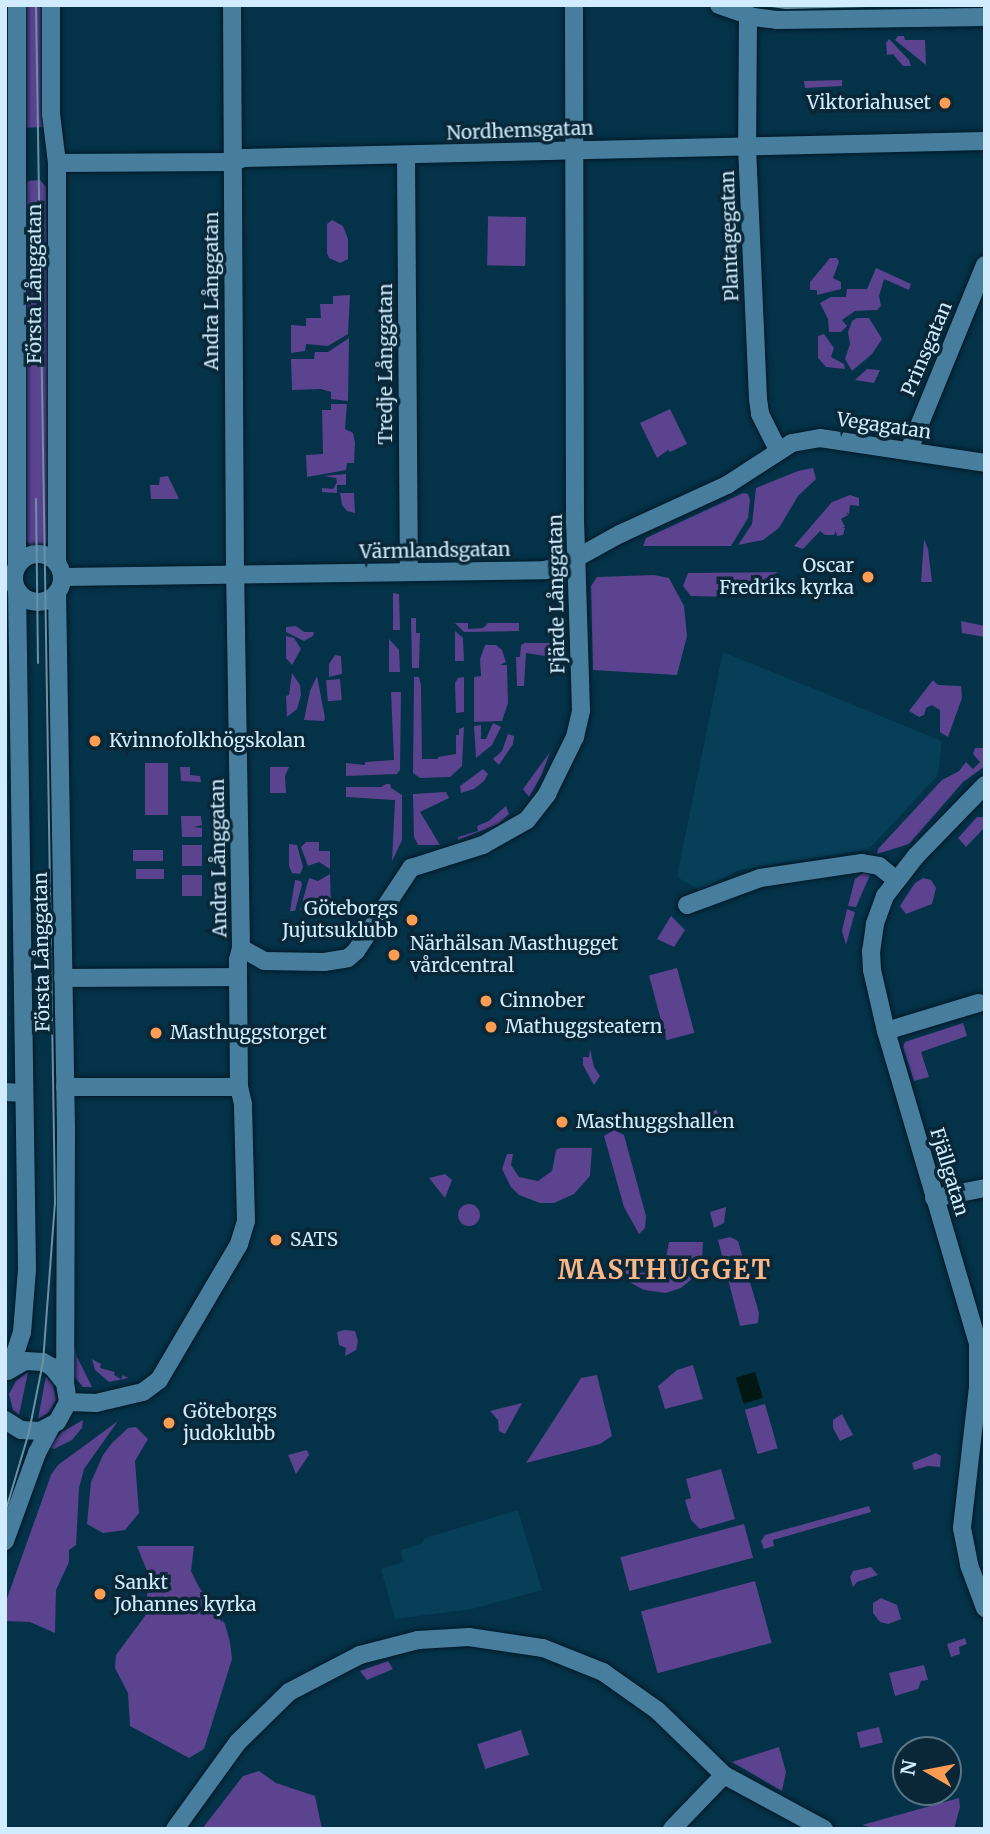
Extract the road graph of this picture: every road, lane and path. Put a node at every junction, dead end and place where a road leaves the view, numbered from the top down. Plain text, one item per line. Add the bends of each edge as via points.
1 (17, 5) edge
2 (51, 5) edge
3 (232, 5) edge
4 (574, 5) edge
5 (719, 5) edge
6 (748, 16) junction
7 (985, 17) edge
8 (985, 141) edge
9 (747, 147) junction
10 (575, 150) junction
11 (406, 156) junction
12 (11, 161) edge
13 (232, 162) junction
14 (57, 163) junction
15 (985, 265) edge
16 (778, 450) junction
17 (909, 450) junction
18 (985, 463) edge
19 (576, 558) junction
20 (409, 572) junction
21 (13, 575) edge
22 (235, 575) junction
23 (59, 578) junction
24 (985, 785) edge
25 (896, 880) junction
26 (687, 905) dead end
27 (241, 948) junction
28 (13, 969) edge
29 (238, 977) junction
30 (63, 978) junction
31 (979, 1003) dead end
32 (886, 1031) junction
33 (65, 1087) junction
34 (239, 1087) junction
35 (5, 1092) edge
36 (24, 1093) junction
37 (985, 1188) edge
38 (934, 1198) junction
39 (7, 1371) edge
40 (65, 1383) junction
41 (68, 1402) junction
42 (5, 1423) edge
43 (51, 1427) junction
44 (5, 1541) edge
45 (977, 1563) edge
46 (985, 1608) edge
47 (724, 1775) junction
48 (174, 1829) edge
49 (672, 1829) edge
50 (824, 1829) edge

1 - 12 street, Första Långgatan
2 - 14 street, Första Långgatan via 51,114
3 - 13 street, Andra Långgatan
4 - 10 street, Fjärde Långgatan
5 - 6 street
6 - 7 street via 777,20
6 - 9 street, Plantagegatan
8 - 9 street, Nordhemsgatan
9 - 10 street, Nordhemsgatan
9 - 16 street, Plantagegatan via 758,399 760,414
10 - 11 street, Nordhemsgatan
10 - 19 street, Fjärde Långgatan
11 - 13 street, Nordhemsgatan via 244,158
11 - 20 street, Tredje Långgatan
12 - 21 street, Första Långgatan
13 - 14 street, Nordhemsgatan
13 - 22 street, Andra Långgatan
14 - 23 street, Första Långgatan
15 - 17 street, Prinsgatan
16 - 17 street, Vegagatan via 820,438
16 - 19 street, Värmlandsgatan via 727,485
17 - 18 street, Vegagatan
19 - 20 street, Värmlandsgatan via 545,570
19 - 27 street, Fjärde Långgatan via 580,719 567,756 538,808 498,838 411,868 348,958 264,961
20 - 22 street, Värmlandsgatan
21 - 23 street via 25,557 36,554 47,556
21 - 23 street via 25,599 37,602 48,600
21 - 28 street, Första Långgatan
22 - 23 street, Värmlandsgatan
22 - 27 street, Andra Långgatan
23 - 30 street, Första Långgatan
24 - 25 street, Fjällgatan
25 - 26 street via 879,866 863,863 760,878
25 - 32 street, Fjällgatan via 879,913 871,951
27 - 29 street, Andra Långgatan
28 - 36 street, Första Långgatan
29 - 30 street
29 - 34 street, Andra Långgatan
30 - 33 street, Första Långgatan
31 - 32 street
32 - 38 street, Fjällgatan
33 - 34 street
33 - 40 street, Första Långgatan
34 - 41 street, Andra Långgatan via 246,1221 239,1244 159,1380 131,1395 96,1403
35 - 36 street
36 - 39 street, Första Långgatan via 27,1269 22,1333
37 - 38 street
38 - 45 street, Fjällgatan via 979,1348 962,1513
39 - 40 street via 25,1361 43,1362
40 - 41 street, Första Långgatan
41 - 43 street
42 - 43 street via 29,1432
43 - 44 street
45 - 46 street, Fjällgatan
47 - 48 street via 658,1711 603,1672 579,1661 543,1648 486,1638 418,1640 346,1660 289,1692 238,1742
47 - 49 street
47 - 50 street

